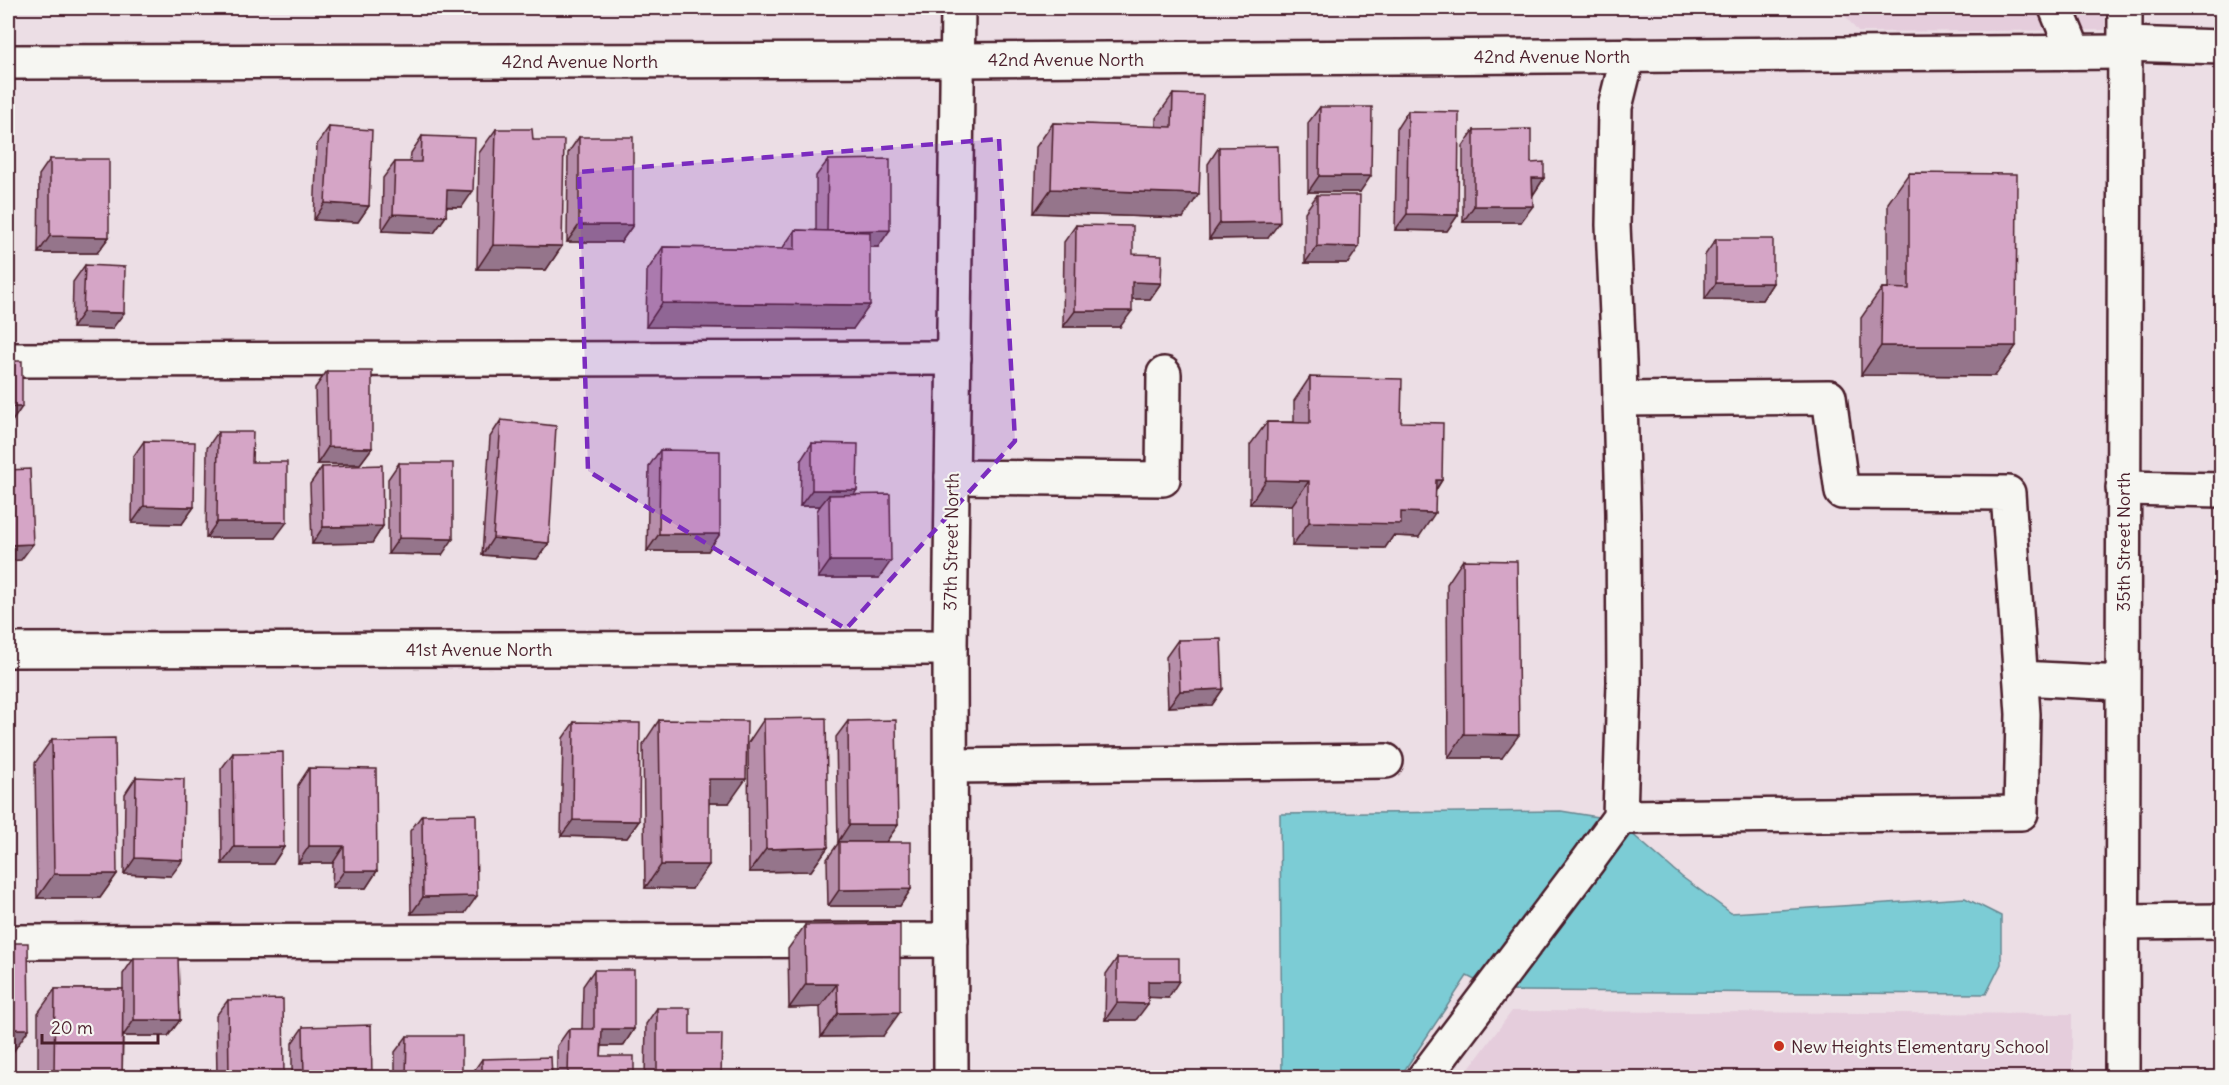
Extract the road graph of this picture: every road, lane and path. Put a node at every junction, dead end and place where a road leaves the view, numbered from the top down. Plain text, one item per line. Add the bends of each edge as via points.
1 (958, 8) edge
2 (2056, 8) edge
3 (2125, 8) edge
4 (2222, 46) edge
5 (2124, 48) junction
6 (2074, 52) junction
7 (1628, 55) junction
8 (958, 60) junction
9 (8, 62) edge
10 (954, 358) junction
11 (8, 360) edge
12 (1164, 374) dead end
13 (1620, 399) junction
14 (952, 477) junction
15 (2123, 488) junction
16 (2222, 490) edge
17 (950, 648) junction
18 (8, 650) edge
19 (2021, 678) junction
20 (2122, 683) junction
21 (1386, 761) dead end
22 (950, 766) junction
23 (1620, 817) junction
24 (2222, 921) edge
25 (2122, 922) junction
26 (951, 940) junction
27 (8, 942) edge
28 (951, 1077) edge
29 (1424, 1077) edge
30 (2122, 1077) edge

1 - 8 street, 37th Street North
2 - 6 street
3 - 5 street, 35th Street North
4 - 5 street, 42nd Avenue North
5 - 6 street, 42nd Avenue North
5 - 15 street, 35th Street North
6 - 7 street, 42nd Avenue North
7 - 8 street, 42nd Avenue North
7 - 13 street via 1615,106 1613,225
8 - 9 street, 42nd Avenue North
8 - 10 street, 37th Street North
10 - 11 street
10 - 14 street, 37th Street North
12 - 14 street via 1163,479
13 - 19 street via 1829,397 1842,492 2008,493
13 - 23 street via 1624,681
14 - 17 street, 37th Street North
15 - 16 street
15 - 20 street, 35th Street North
17 - 18 street, 41st Avenue North
17 - 22 street, 37th Street North
19 - 20 street
19 - 23 street via 2020,813
20 - 25 street, 35th Street North
21 - 22 street
22 - 26 street, 37th Street North
23 - 29 street
24 - 25 street
25 - 30 street, 35th Street North
26 - 27 street
26 - 28 street, 37th Street North

